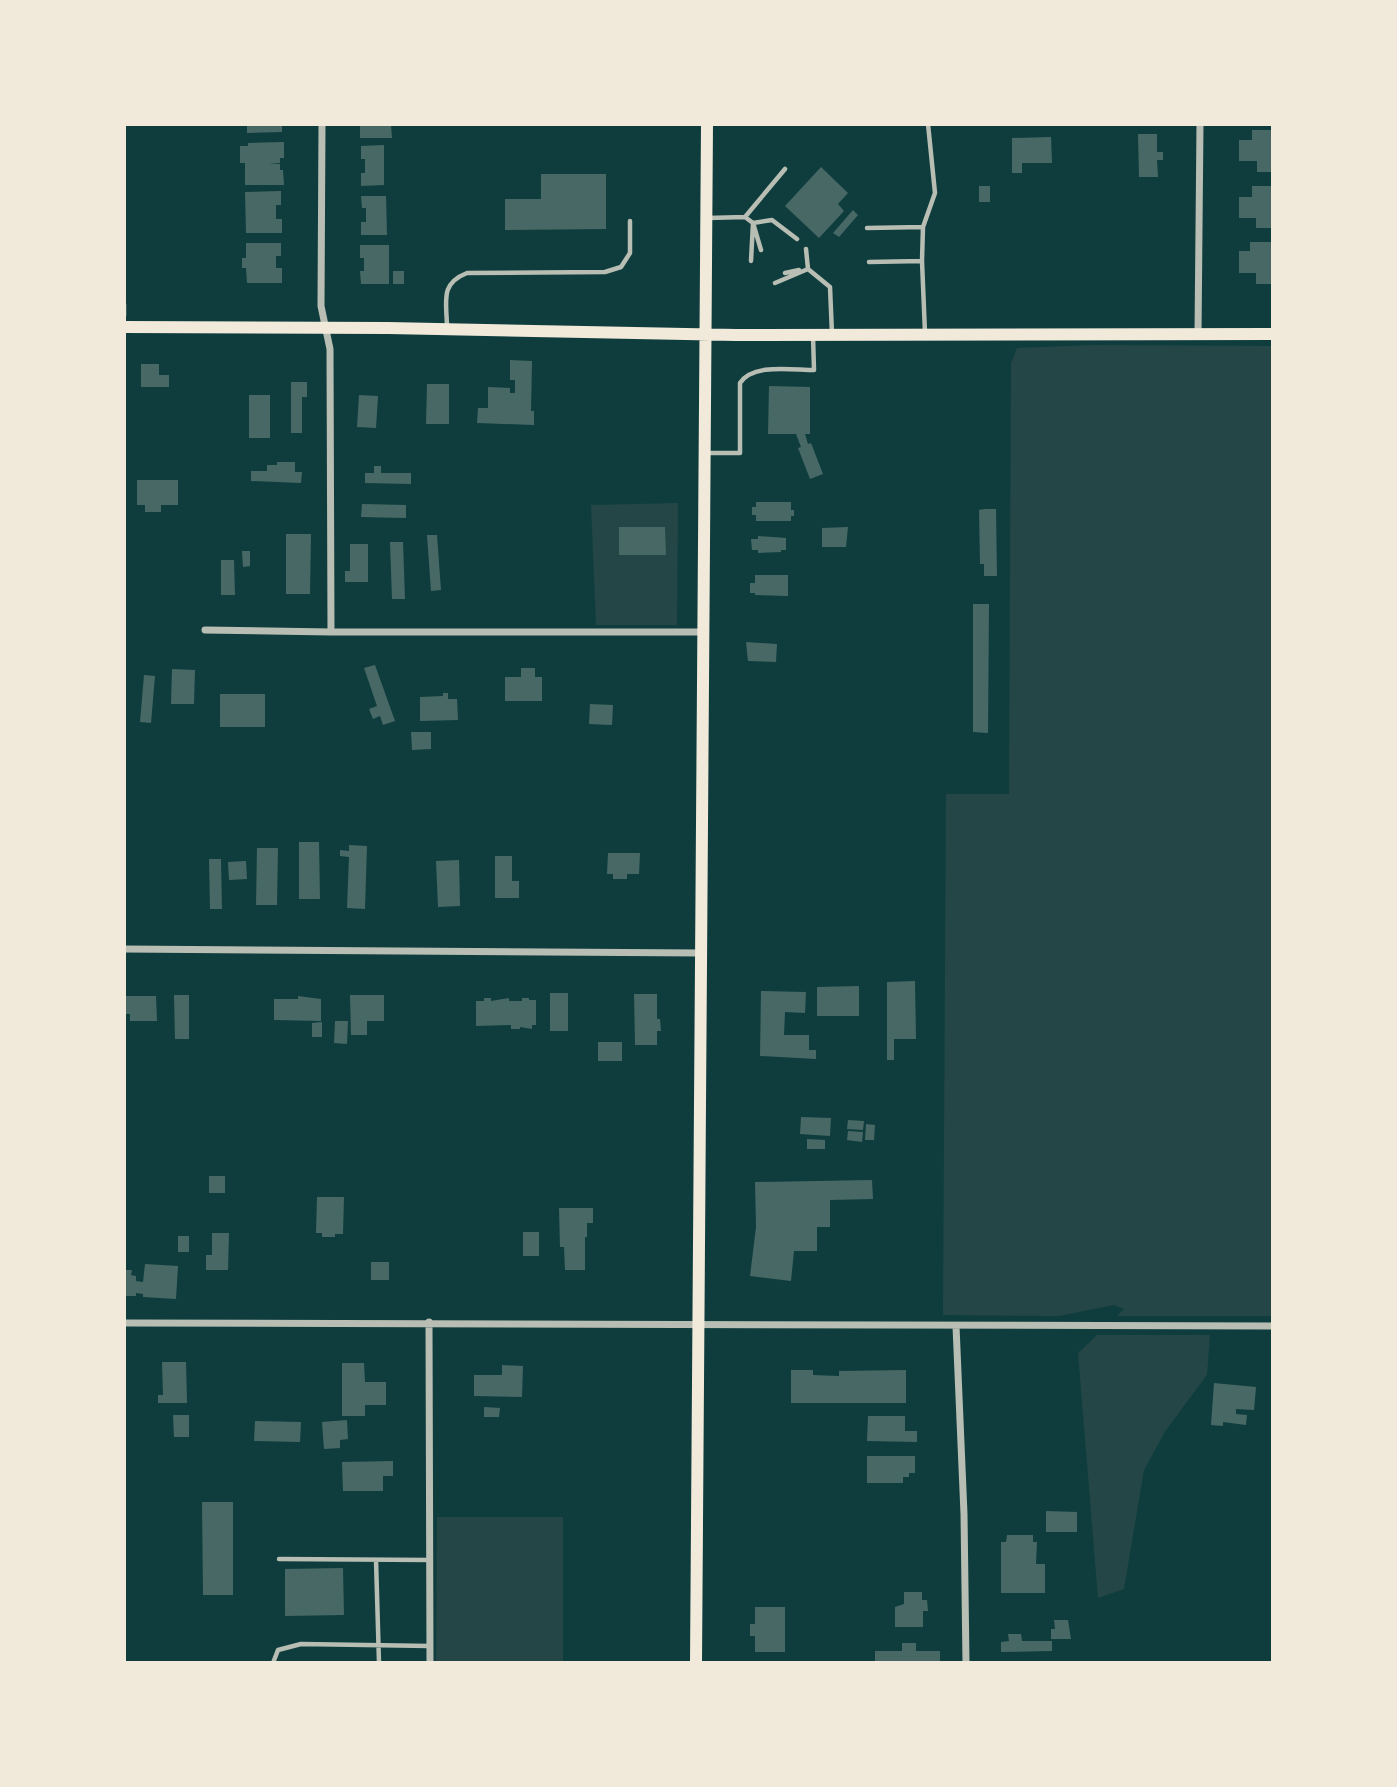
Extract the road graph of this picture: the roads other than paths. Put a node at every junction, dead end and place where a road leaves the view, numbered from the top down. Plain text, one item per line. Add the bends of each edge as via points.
1 (322, 124) edge
2 (707, 124) edge
3 (928, 124) edge
4 (1200, 124) edge
5 (785, 169) dead end
6 (745, 217) junction
7 (706, 218) junction
8 (630, 221) dead end
9 (753, 223) junction
10 (923, 227) junction
11 (867, 228) dead end
12 (797, 239) dead end
13 (806, 249) dead end
14 (761, 250) dead end
15 (751, 261) dead end
16 (922, 261) junction
17 (869, 262) dead end
18 (808, 269) junction
19 (785, 273) dead end
20 (775, 283) dead end
21 (124, 304) edge
22 (124, 316) edge
23 (124, 327) edge
24 (326, 328) junction
25 (447, 330) junction
26 (925, 334) junction
27 (1198, 334) junction
28 (1273, 334) edge
29 (706, 335) junction
30 (813, 335) junction
31 (832, 335) junction
32 (705, 453) junction
33 (205, 630) dead end
34 (331, 632) junction
35 (702, 632) junction
36 (124, 949) edge
37 (701, 953) junction
38 (429, 1322) junction
39 (124, 1323) edge
40 (699, 1323) junction
41 (956, 1325) junction
42 (1273, 1326) edge
43 (279, 1559) dead end
44 (376, 1560) junction
45 (430, 1560) junction
46 (379, 1643) junction
47 (430, 1646) junction
48 (273, 1663) edge
49 (379, 1663) edge
50 (430, 1663) edge
51 (696, 1663) edge
52 (966, 1663) edge

1 - 24 street via 321,306
2 - 7 main road
3 - 10 lane via 935,192
4 - 27 street
5 - 6 lane
6 - 7 lane
6 - 9 lane
7 - 29 main road
8 - 25 lane via 630,253 621,267 605,272 467,273 454,278 447,286
9 - 12 lane via 772,220
9 - 14 lane
9 - 15 lane
10 - 11 lane
10 - 16 lane
13 - 18 lane
16 - 17 lane
16 - 26 lane
18 - 19 lane
18 - 20 lane
18 - 31 lane via 830,288
21 - 22 lane
23 - 24 main road
24 - 25 main road
24 - 34 street via 330,349
25 - 29 main road
26 - 27 main road
26 - 31 main road
27 - 28 main road
29 - 30 main road
29 - 32 main road
30 - 31 main road
30 - 32 lane via 814,370 755,371 740,383 740,453
32 - 35 main road
33 - 34 street
34 - 35 street
35 - 37 main road
36 - 37 street
37 - 40 main road
38 - 39 street
38 - 40 street
38 - 45 street
40 - 41 street
40 - 51 main road
41 - 42 street
41 - 52 street
43 - 44 lane
44 - 45 lane
44 - 46 lane
45 - 47 street
46 - 47 lane
46 - 48 lane via 301,1644 278,1650
46 - 49 lane
47 - 50 street

